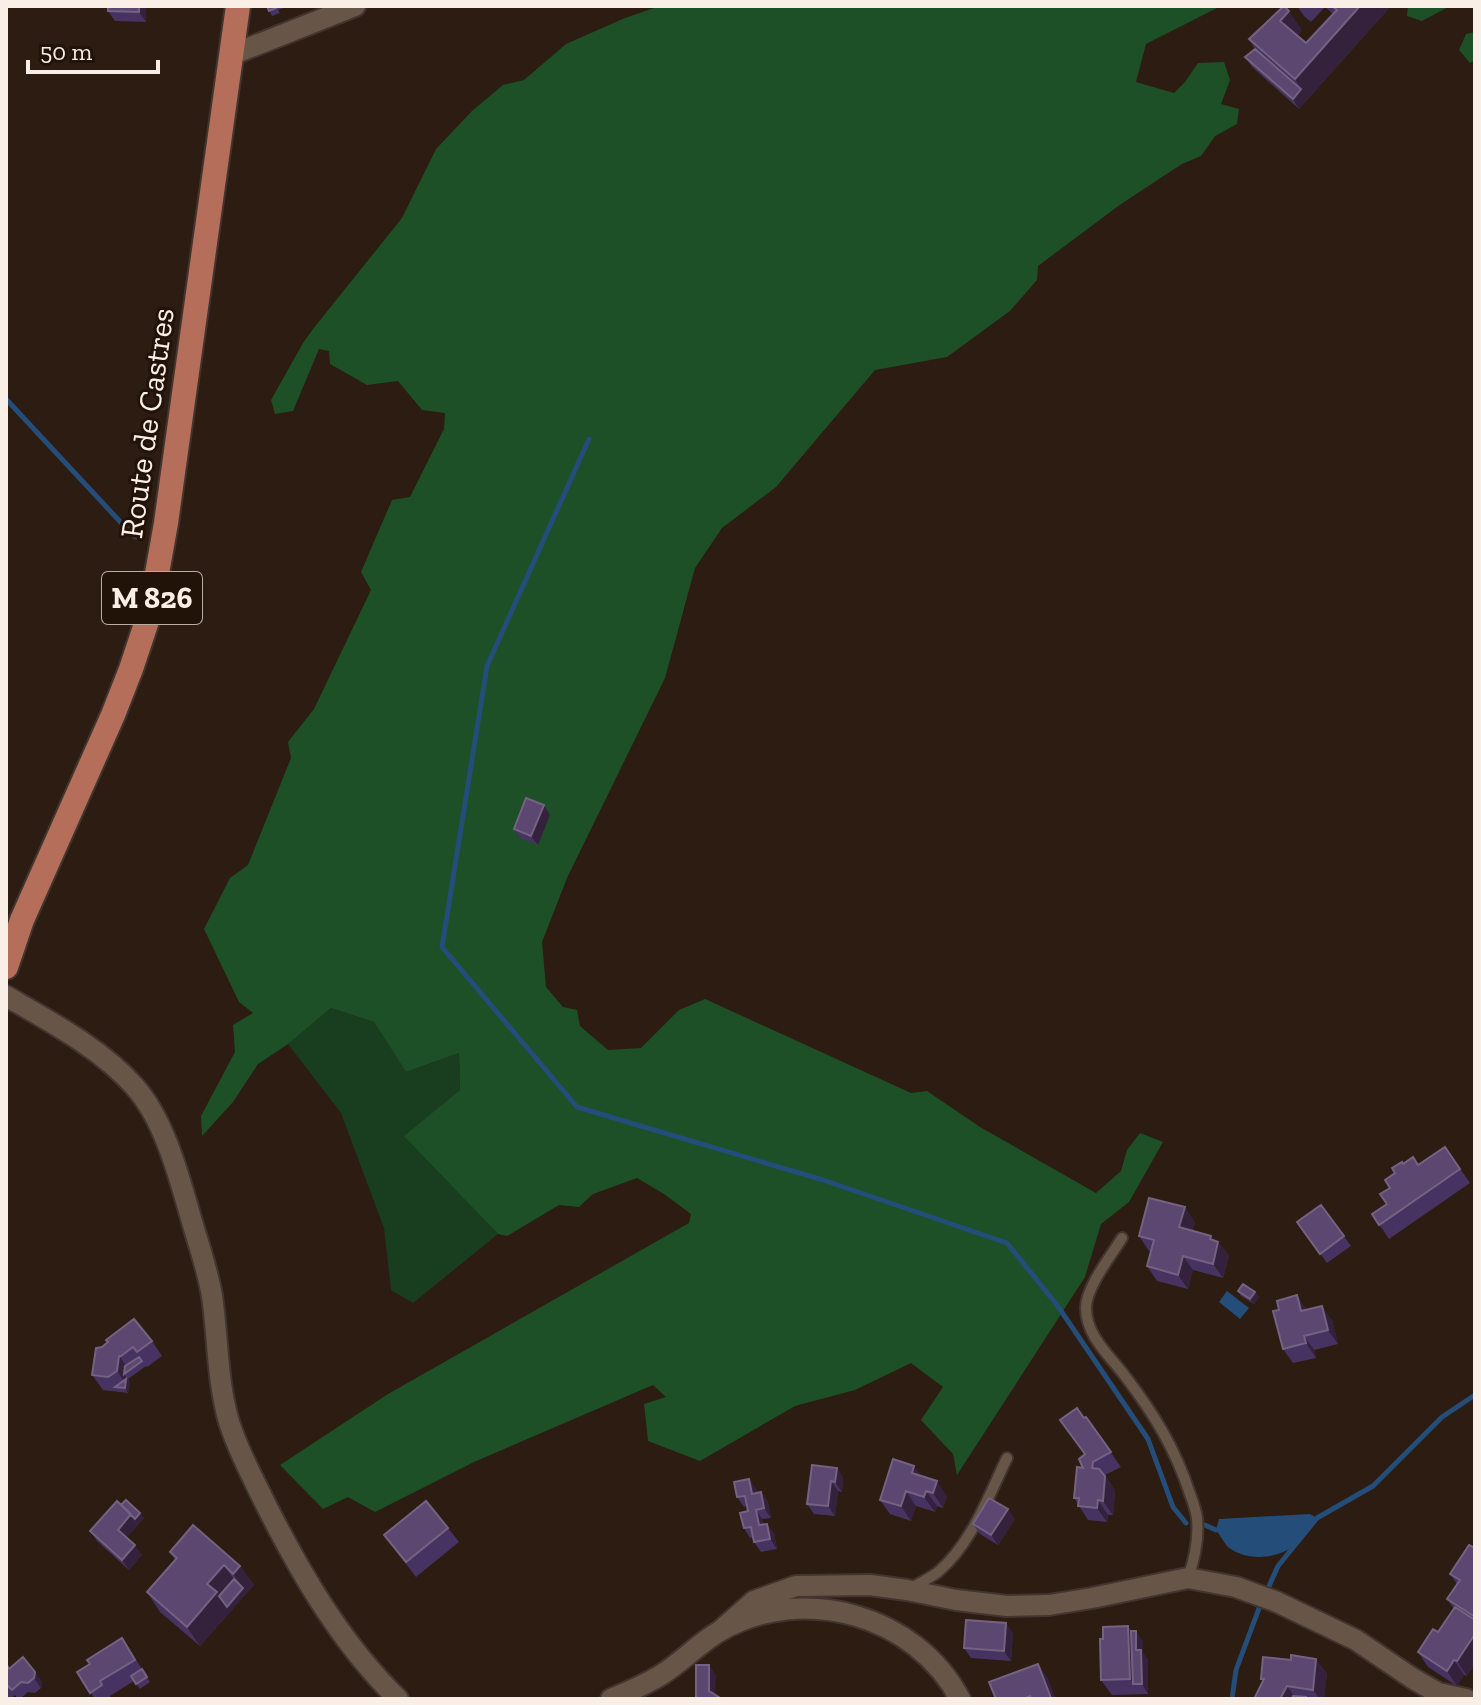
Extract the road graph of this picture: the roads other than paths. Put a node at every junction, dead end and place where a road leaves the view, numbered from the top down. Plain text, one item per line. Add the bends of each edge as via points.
1 (238, 6) edge
2 (355, 6) edge
3 (231, 55) junction
4 (6, 967) edge
5 (6, 996) edge
6 (1122, 1238) dead end
7 (1007, 1458) dead end
8 (1188, 1578) junction
9 (907, 1590) junction
10 (720, 1631) junction
11 (398, 1699) edge
12 (611, 1699) edge
13 (960, 1699) edge
14 (1471, 1699) edge

1 - 3 main road, Route de Castres / M 826
2 - 3 street
3 - 4 main road, Route de Castres / M 826 via 166,523 146,624
5 - 11 street via 115,1068 156,1120 202,1256 222,1387 237,1445 313,1593
6 - 8 lane via 1093,1284 1086,1316 1098,1343 1164,1432 1184,1474 1197,1515 1197,1548
7 - 9 lane via 959,1550 937,1573
8 - 9 street via 1049,1605 1007,1606
8 - 14 street via 1277,1602 1356,1640 1438,1693
9 - 10 street via 796,1586 754,1601
10 - 12 street via 662,1675
10 - 13 street via 783,1610 851,1613 923,1652

